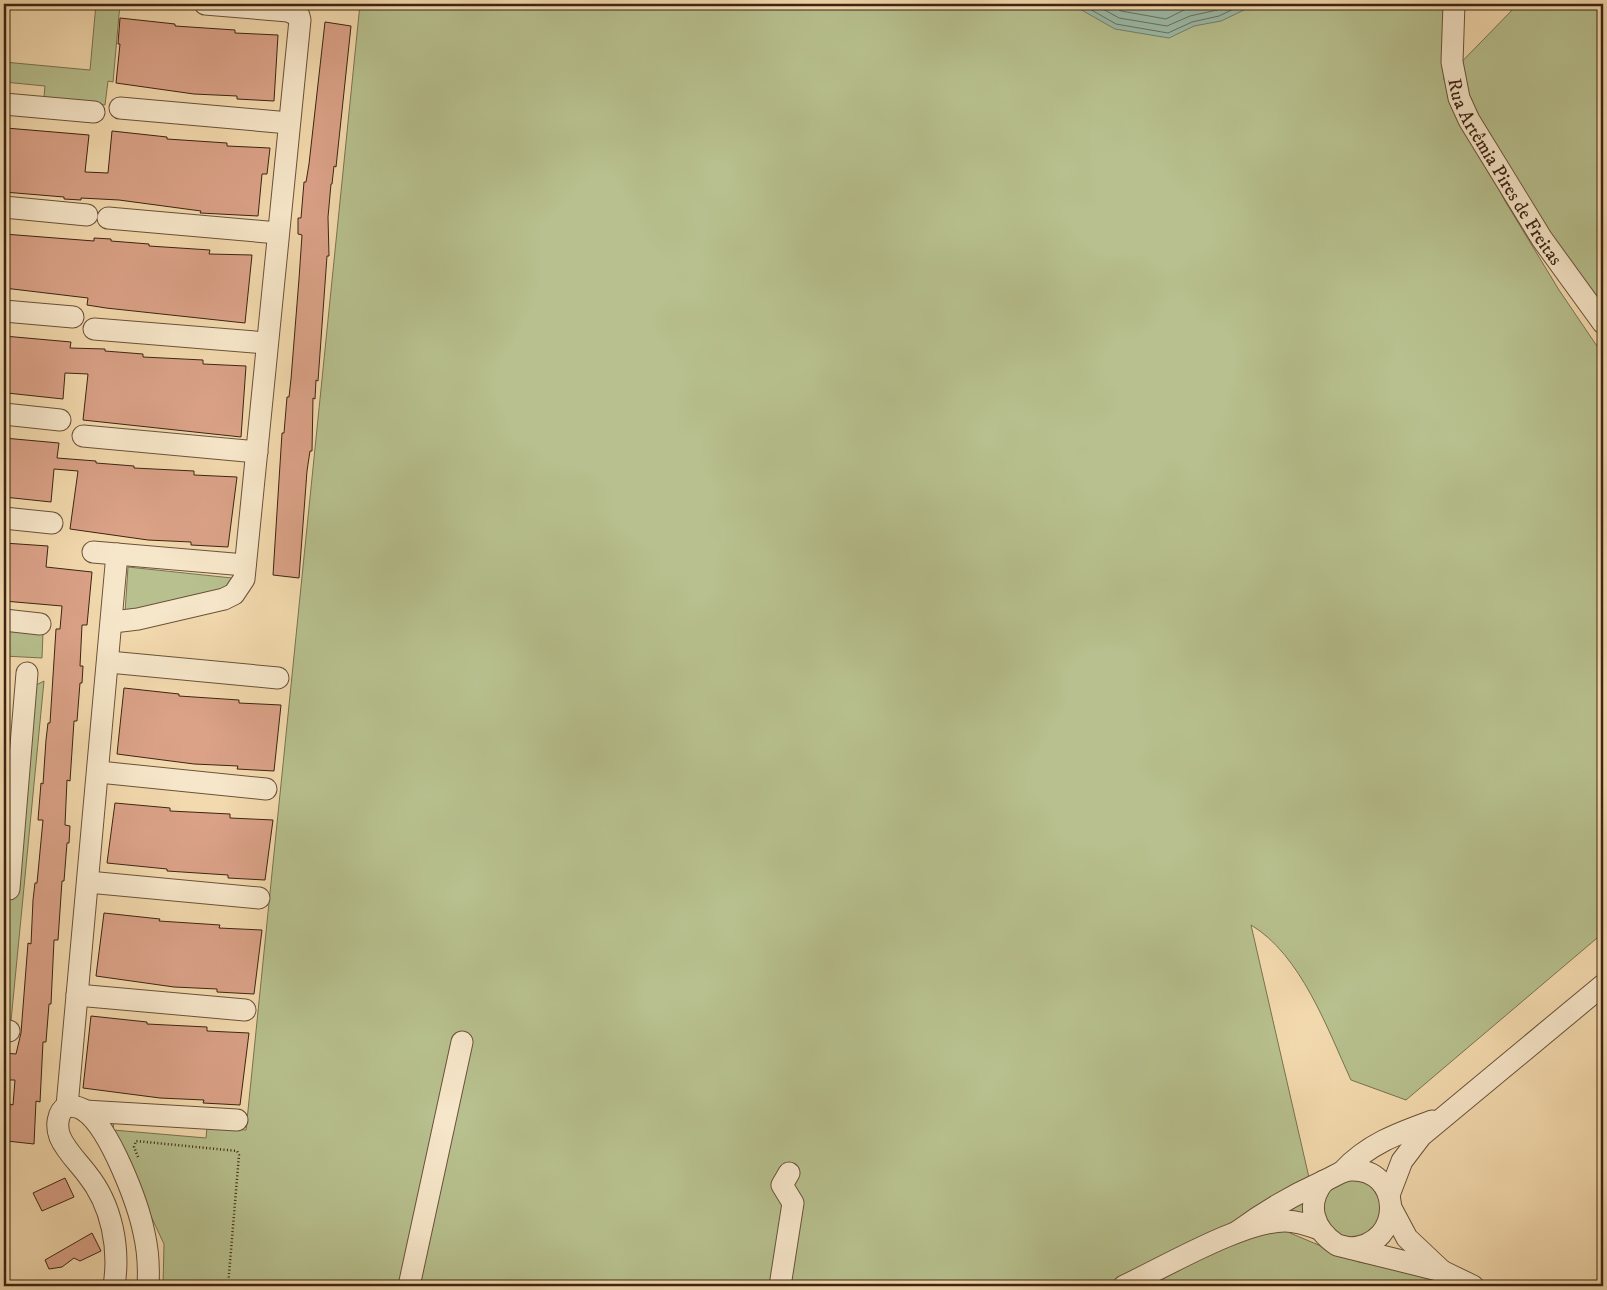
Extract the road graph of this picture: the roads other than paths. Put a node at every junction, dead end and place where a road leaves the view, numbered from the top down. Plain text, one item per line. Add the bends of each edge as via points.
1 (206, 4) edge
2 (1454, 4) edge
3 (4, 104) edge
4 (120, 108) dead end
5 (94, 112) dead end
6 (289, 123) junction
7 (4, 207) edge
8 (278, 233) junction
9 (4, 311) edge
10 (73, 317) dead end
11 (1603, 323) edge
12 (94, 329) dead end
13 (268, 343) junction
14 (4, 414) edge
15 (60, 420) dead end
16 (83, 436) dead end
17 (257, 452) junction
18 (4, 518) edge
19 (52, 523) dead end
20 (93, 552) dead end
21 (117, 554) junction
22 (245, 565) junction
23 (4, 620) edge
24 (113, 622) junction
25 (40, 624) dead end
26 (109, 662) junction
27 (27, 674) dead end
28 (278, 678) dead end
29 (99, 772) junction
30 (266, 789) dead end
31 (88, 882) junction
32 (4, 889) edge
33 (259, 898) dead end
34 (1603, 984) edge
35 (78, 995) junction
36 (245, 1010) dead end
37 (462, 1042) dead end
38 (76, 1108) junction
39 (1440, 1119) junction
40 (237, 1120) dead end
41 (1343, 1171) junction
42 (789, 1173) dead end
43 (1324, 1181) junction
44 (1390, 1202) junction
45 (1318, 1229) junction
46 (1237, 1232) junction
47 (1350, 1248) junction
48 (1442, 1271) junction
49 (114, 1286) edge
50 (148, 1286) edge
51 (410, 1286) edge
52 (780, 1286) edge
53 (1124, 1286) edge
54 (1473, 1286) edge

1 - 6 street via 288,11 299,16
2 - 11 street, Rua Artêmia Pires de Freitas via 1452,62 1459,98 1469,120 1542,239
3 - 5 street
4 - 6 street
6 - 8 street
7 - 8 street
8 - 13 street
9 - 10 street
12 - 13 street
13 - 17 street
14 - 15 street
16 - 17 street
17 - 22 street
18 - 19 street
20 - 21 street
21 - 22 street
21 - 24 street
22 - 24 street via 240,587 224,599
23 - 25 street
24 - 26 street
26 - 28 street
26 - 29 street
27 - 32 street via 9,890
29 - 30 street
29 - 31 street
31 - 33 street
31 - 35 street
34 - 39 street
35 - 36 street
35 - 38 street
37 - 51 street
38 - 40 street
38 - 49 street via 58,1119 59,1136 96,1186 110,1219 117,1273
38 - 50 street via 103,1133 140,1215 148,1254
39 - 41 street via 1396,1134 1353,1160
39 - 44 street via 1421,1136 1402,1161
41 - 43 street
41 - 44 street via 1371,1174
42 - 52 street via 782,1185 793,1203
43 - 45 street via 1314,1200 1313,1215
43 - 46 street via 1275,1206
44 - 47 street via 1387,1226 1376,1240
44 - 48 street via 1407,1238
45 - 46 street via 1285,1221
45 - 47 street via 1325,1238
46 - 53 street
47 - 48 street
48 - 54 street

